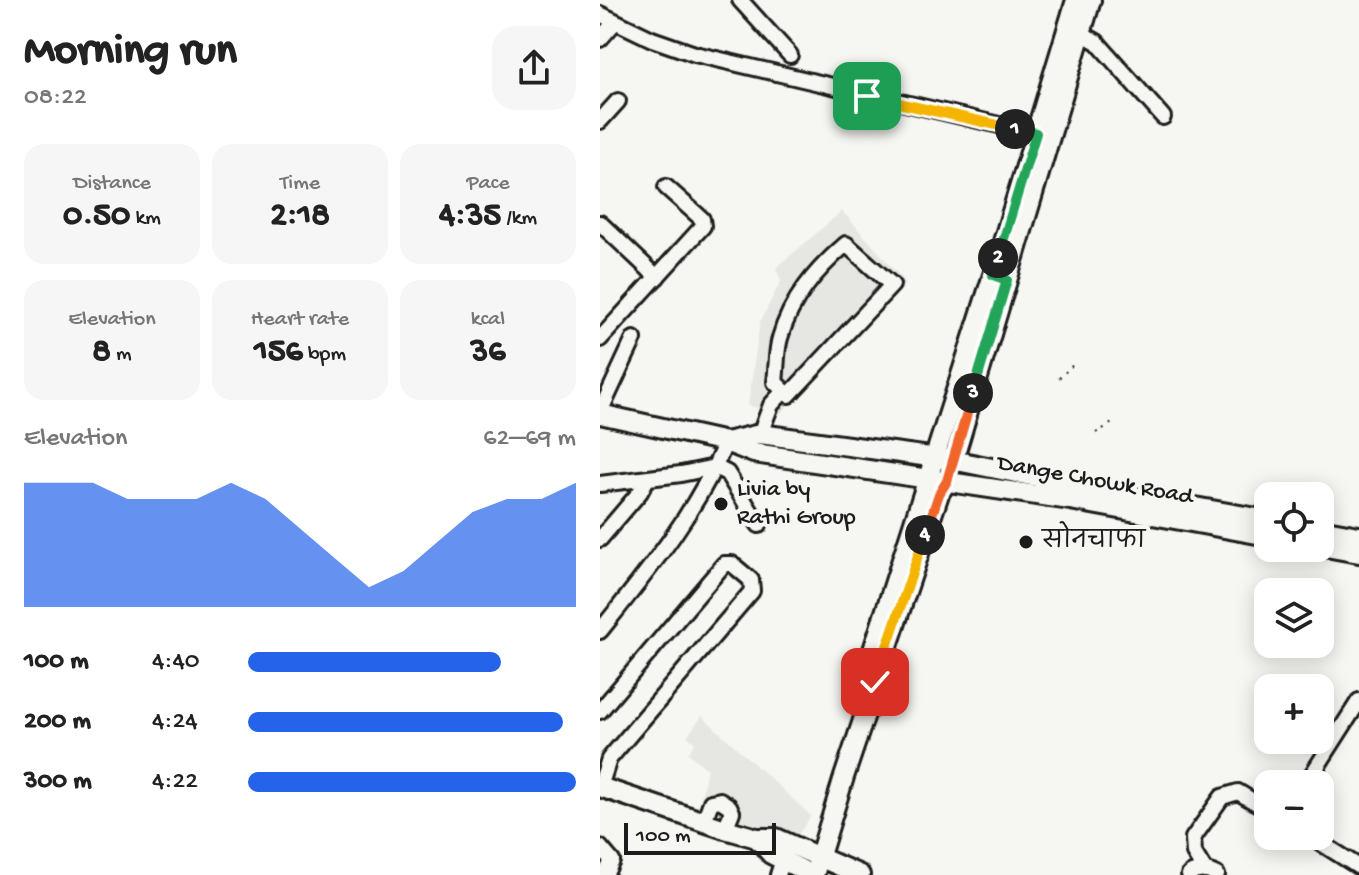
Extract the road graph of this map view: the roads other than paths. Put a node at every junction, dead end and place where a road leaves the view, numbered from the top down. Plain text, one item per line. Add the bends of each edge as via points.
1 (740, 0) edge
2 (1076, 0) edge
3 (1091, 0) edge
4 (600, 14) edge
5 (615, 22) junction
6 (1081, 33) junction
7 (600, 39) edge
8 (790, 55) dead end
9 (618, 101) dead end
10 (1163, 117) dead end
11 (600, 121) edge
12 (1043, 136) junction
13 (666, 187) dead end
14 (600, 223) edge
15 (657, 277) junction
16 (600, 339) edge
17 (634, 339) dead end
18 (784, 391) junction
19 (600, 413) edge
20 (760, 434) junction
21 (726, 442) junction
22 (943, 459) junction
23 (715, 467) junction
24 (647, 479) junction
25 (938, 479) junction
26 (600, 484) edge
27 (759, 525) dead end
28 (1254, 525) edge
29 (1254, 526) edge
30 (1334, 532) edge
31 (1359, 536) edge
32 (600, 539) edge
33 (1334, 549) edge
34 (1359, 553) edge
35 (600, 631) edge
36 (1359, 701) edge
37 (600, 711) edge
38 (604, 756) edge
39 (1315, 770) edge
40 (600, 787) edge
41 (1254, 802) edge
42 (757, 838) junction
43 (788, 843) junction
44 (600, 847) edge
45 (1332, 850) edge
46 (811, 867) edge
47 (1359, 867) edge
48 (780, 868) edge
49 (1211, 873) edge
50 (605, 875) edge
51 (860, 875) edge
52 (1189, 875) edge

1 - 8 street
2 - 12 main road
3 - 6 main road
4 - 5 street
5 - 7 street
5 - 12 street via 695,54
6 - 10 street via 1097,42
6 - 12 main road
9 - 11 street
12 - 22 main road
13 - 15 street via 703,223
14 - 15 street
15 - 16 street
17 - 19 street
18 - 18 street via 775,382 780,338 799,295 819,267 846,244 892,285 789,395
18 - 20 street via 771,405
19 - 21 main road, Dange Chowk Road
20 - 21 main road, Dange Chowk Road
20 - 22 main road, Dange Chowk Road
21 - 23 street
21 - 25 main road, Dange Chowk Road via 754,453
22 - 25 main road
22 - 28 main road, Dange Chowk Road
23 - 24 street
23 - 27 street via 727,473
23 - 35 street via 666,549
24 - 26 street
24 - 32 street
25 - 29 main road, Dange Chowk Road
25 - 46 main road via 939,494
30 - 31 main road
33 - 34 main road
36 - 39 street
37 - 38 street via 724,564 732,564 751,580 752,591 728,622
38 - 40 street
40 - 42 main road
41 - 49 street via 1238,792 1222,797 1193,838 1194,853
42 - 43 main road
42 - 48 main road
43 - 46 main road
43 - 48 street
44 - 50 street via 612,861
45 - 47 street
46 - 48 main road
46 - 51 main road
49 - 52 street

